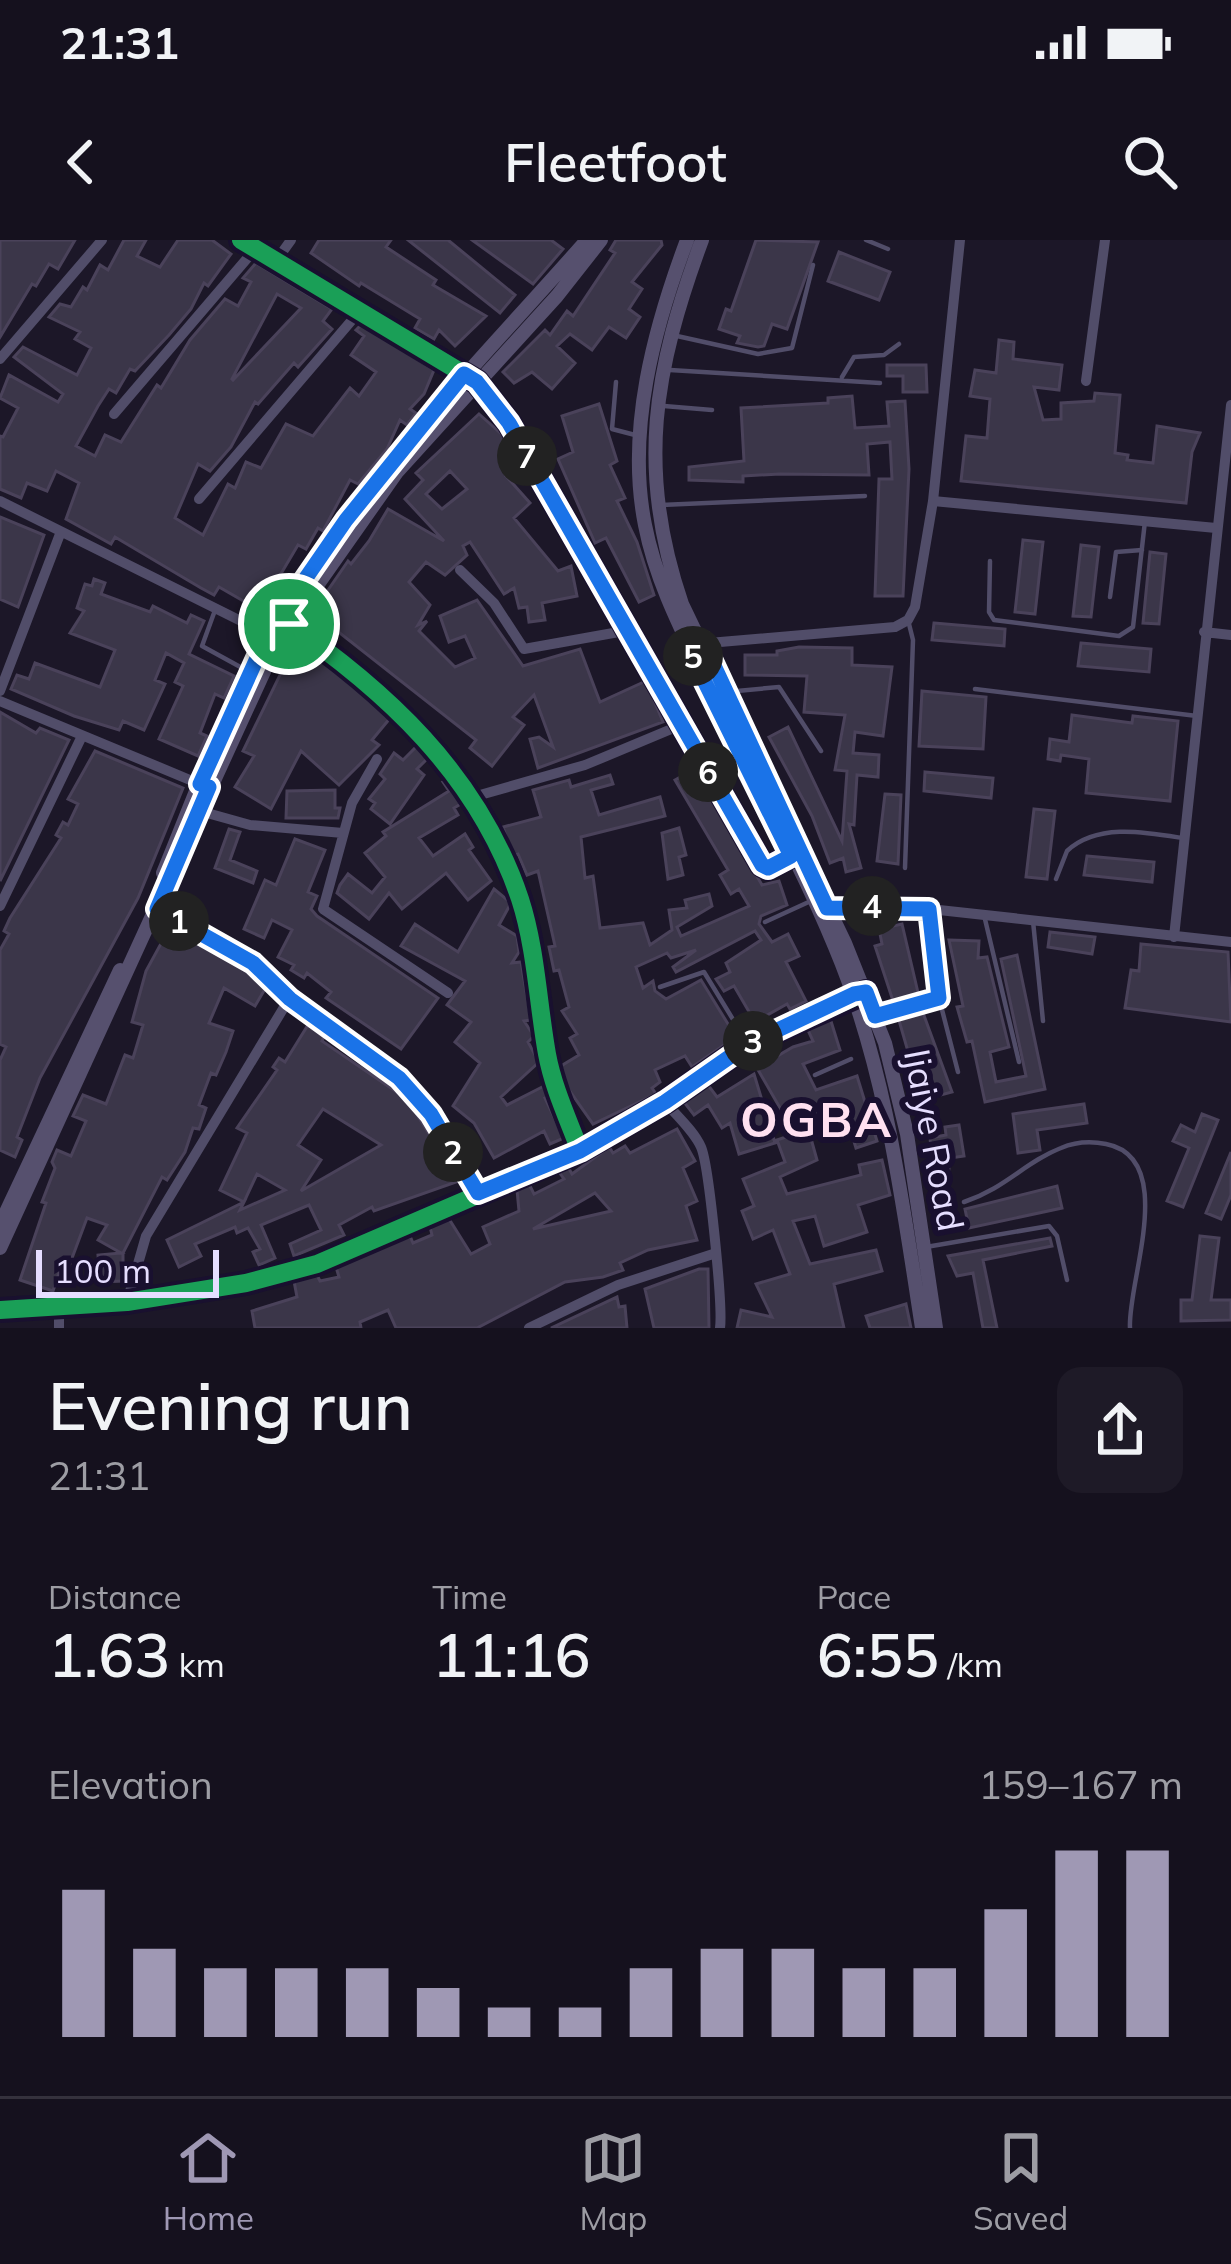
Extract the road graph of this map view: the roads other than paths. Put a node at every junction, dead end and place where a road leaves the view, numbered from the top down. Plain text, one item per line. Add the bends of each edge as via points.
1 (101, 240) edge
2 (242, 240) edge
3 (291, 240) edge
4 (587, 240) edge
5 (601, 240) edge
6 (687, 240) edge
7 (702, 240) edge
8 (866, 240) edge
9 (960, 240) edge
10 (1106, 240) edge
11 (256, 248) junction
12 (888, 249) dead end
13 (276, 261) junction
14 (813, 265) dead end
15 (358, 313) junction
16 (672, 334) junction
17 (899, 344) dead end
18 (0, 359) edge
19 (664, 370) junction
20 (842, 377) junction
21 (470, 378) junction
22 (1085, 381) dead end
23 (616, 382) dead end
24 (880, 383) dead end
25 (1231, 405) edge
26 (658, 406) junction
27 (712, 410) dead end
28 (114, 414) dead end
29 (639, 436) junction
30 (865, 496) dead end
31 (199, 500) dead end
32 (0, 501) edge
33 (933, 501) junction
34 (656, 506) junction
35 (1145, 521) junction
36 (1216, 528) junction
37 (60, 534) junction
38 (1142, 550) junction
39 (990, 561) dead end
40 (460, 570) dead end
41 (1110, 597) dead end
42 (215, 610) junction
43 (284, 620) junction
44 (908, 620) junction
45 (630, 630) junction
46 (1204, 632) junction
47 (1231, 635) edge
48 (273, 638) junction
49 (696, 645) junction
50 (250, 672) junction
51 (975, 688) dead end
52 (0, 691) edge
53 (726, 692) junction
54 (0, 700) edge
55 (1197, 716) junction
56 (681, 725) junction
57 (82, 736) junction
58 (821, 751) dead end
59 (377, 759) dead end
60 (205, 785) junction
61 (473, 797) junction
62 (200, 811) junction
63 (343, 833) junction
64 (1185, 839) junction
65 (791, 856) junction
66 (905, 868) dead end
67 (1056, 879) dead end
68 (0, 906) edge
69 (820, 906) junction
70 (157, 909) junction
71 (929, 909) junction
72 (984, 915) junction
73 (1033, 921) junction
74 (764, 922) dead end
75 (1174, 937) junction
76 (1231, 942) edge
77 (660, 987) dead end
78 (448, 993) dead end
79 (860, 993) junction
80 (939, 998) junction
81 (290, 999) junction
82 (875, 1016) junction
83 (1043, 1021) dead end
84 (748, 1044) junction
85 (851, 1059) dead end
86 (1018, 1062) dead end
87 (958, 1072) dead end
88 (815, 1075) dead end
89 (665, 1102) junction
90 (580, 1151) junction
91 (478, 1193) junction
92 (964, 1202) dead end
93 (0, 1225) edge
94 (926, 1247) junction
95 (0, 1248) edge
96 (713, 1254) junction
97 (1067, 1280) dead end
98 (128, 1302) junction
99 (59, 1307) junction
100 (0, 1310) edge
101 (59, 1328) edge
102 (529, 1328) edge
103 (720, 1328) edge
104 (922, 1328) edge
105 (936, 1328) edge
106 (1130, 1328) edge

1 - 18 street
2 - 11 street
3 - 13 street
4 - 21 main road
5 - 21 main road via 557,296
6 - 29 main road via 660,324
7 - 16 main road
8 - 12 lane
9 - 33 street
10 - 22 street
11 - 13 street
11 - 28 street
13 - 15 street
14 - 16 lane via 792,348 784,352 758,354
15 - 21 street
15 - 31 street
16 - 19 main road
17 - 20 lane via 884,355 854,357
19 - 20 lane
19 - 26 main road
20 - 24 lane
21 - 43 main road
21 - 45 street via 509,423
23 - 29 lane via 612,429
25 - 36 street
26 - 27 lane
26 - 34 main road
29 - 49 main road via 653,560
30 - 34 lane
32 - 37 street
33 - 35 street
33 - 44 street
34 - 49 main road
35 - 36 street
35 - 38 lane
36 - 46 street
37 - 42 street
37 - 52 street
38 - 39 lane via 1133,627 1119,636 994,620
38 - 41 lane via 1116,552
40 - 45 street via 524,649
42 - 48 street
42 - 50 lane via 202,646
43 - 48 main road
43 - 61 street via 376,688
44 - 49 street
44 - 66 lane
45 - 56 street
46 - 47 street
46 - 55 street
48 - 50 main road
48 - 60 main road
49 - 53 main road, Ijaiye Road
49 - 65 main road, Ijaiye Road
50 - 60 main road
51 - 55 lane
53 - 58 lane via 779,687
53 - 69 main road, Ijaiye Road
54 - 57 street
55 - 64 street
56 - 61 street via 585,765
56 - 65 street via 762,865
57 - 60 street
57 - 68 street
59 - 63 street
60 - 62 main road
60 - 93 main road
61 - 90 street via 520,900 550,1068
62 - 63 street via 270,829
62 - 70 main road
63 - 78 street via 323,909
64 - 67 lane via 1139,831 1097,836 1067,851
64 - 75 street
65 - 69 main road, Ijaiye Road
69 - 71 street
69 - 74 lane
69 - 79 main road, Ijaiye Road
70 - 81 street via 253,963
70 - 95 main road
71 - 72 street
71 - 80 lane
72 - 73 street
72 - 86 lane
73 - 75 street
73 - 83 lane
75 - 76 street
77 - 84 lane via 704,972
79 - 82 main road, Ijaiye Road
79 - 84 street
79 - 104 main road, Ijaiye Road
80 - 82 lane
80 - 87 lane
81 - 91 street via 414,1092
81 - 98 street via 146,1236
82 - 94 main road, Ijaiye Road
84 - 89 street
85 - 88 lane
89 - 90 street
89 - 96 street via 701,1147
90 - 91 street
91 - 98 street via 317,1264
92 - 106 lane via 1062,1147 1089,1142 1128,1153 1146,1210
94 - 97 lane via 1049,1226
94 - 105 main road, Ijaiye Road
96 - 102 street via 618,1285
96 - 103 street
98 - 99 street
99 - 100 street
99 - 101 street

